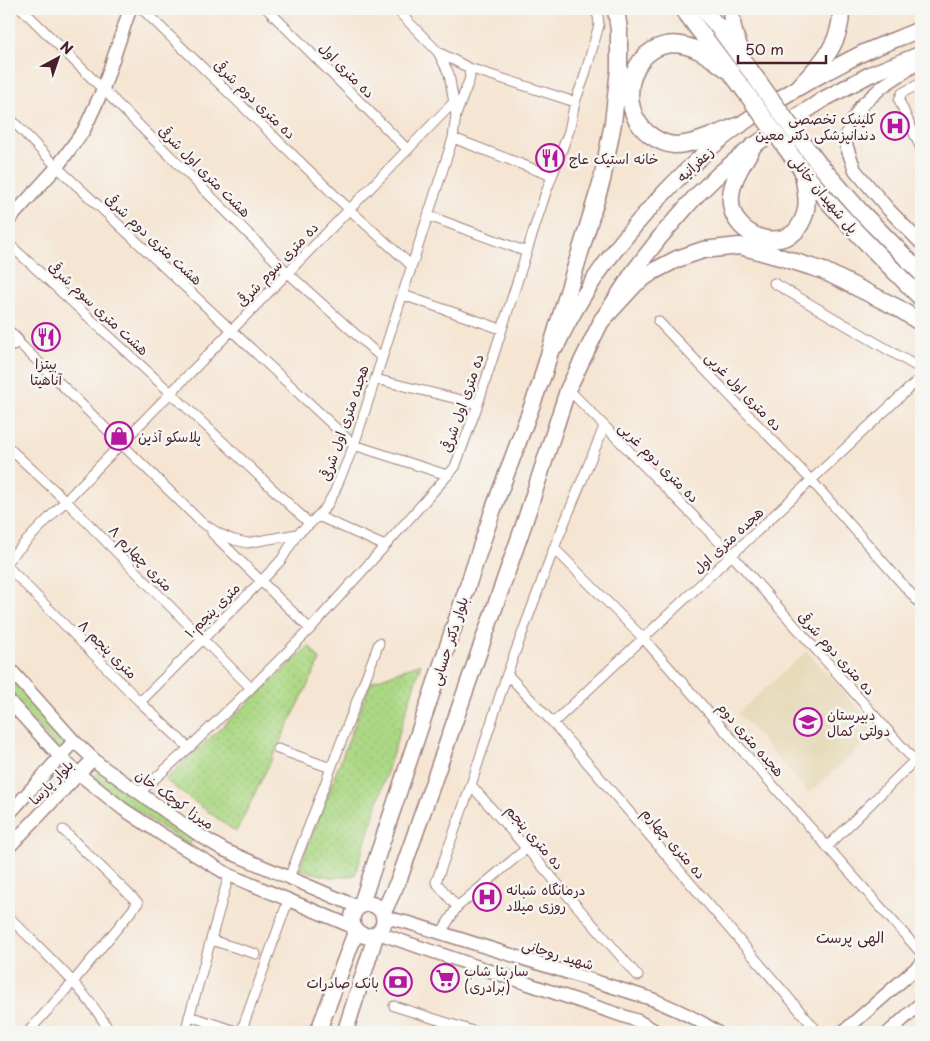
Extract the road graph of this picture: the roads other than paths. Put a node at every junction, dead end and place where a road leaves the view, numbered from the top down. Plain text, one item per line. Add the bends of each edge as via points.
1 (22, 9) edge
2 (130, 9) edge
3 (142, 9) edge
4 (267, 9) edge
5 (396, 9) edge
6 (594, 9) edge
7 (616, 9) edge
8 (683, 9) edge
9 (703, 9) edge
10 (732, 9) edge
11 (841, 9) edge
12 (921, 29) edge
13 (438, 52) junction
14 (921, 54) edge
15 (921, 61) edge
16 (748, 67) junction
17 (469, 68) junction
18 (732, 73) junction
19 (921, 83) edge
20 (800, 86) junction
21 (103, 88) junction
22 (575, 102) junction
23 (453, 103) junction
24 (456, 115) junction
25 (9, 117) edge
26 (740, 125) junction
27 (453, 138) junction
28 (753, 146) junction
29 (921, 149) edge
30 (408, 150) junction
31 (57, 167) junction
32 (803, 173) junction
33 (552, 176) junction
34 (350, 210) junction
35 (429, 216) junction
36 (9, 220) edge
37 (921, 243) edge
38 (9, 244) edge
39 (527, 252) junction
40 (412, 266) junction
41 (288, 273) junction
42 (921, 273) edge
43 (774, 283) dead end
44 (403, 295) junction
45 (921, 298) edge
46 (602, 320) junction
47 (658, 321) dead end
48 (921, 323) edge
49 (502, 329) junction
50 (232, 331) junction
51 (10, 337) edge
52 (382, 358) junction
53 (921, 369) edge
54 (921, 377) edge
55 (542, 378) junction
56 (375, 379) junction
57 (568, 389) junction
58 (171, 393) junction
59 (478, 404) junction
60 (604, 427) junction
61 (121, 444) junction
62 (354, 445) junction
63 (9, 448) edge
64 (448, 475) junction
65 (811, 480) junction
66 (66, 501) junction
67 (318, 516) junction
68 (201, 522) junction
69 (310, 524) junction
70 (297, 534) junction
71 (385, 546) junction
72 (554, 548) junction
73 (732, 555) junction
74 (9, 559) edge
75 (9, 568) edge
76 (261, 581) junction
77 (921, 605) edge
78 (310, 629) junction
79 (643, 638) junction
80 (202, 640) junction
81 (379, 643) dead end
82 (9, 668) edge
83 (507, 674) junction
84 (251, 688) junction
85 (9, 701) edge
86 (140, 702) junction
87 (553, 722) junction
88 (74, 741) junction
89 (189, 748) junction
90 (278, 749) dead end
91 (60, 757) junction
92 (918, 758) edge
93 (94, 759) junction
94 (331, 768) junction
95 (921, 768) edge
96 (79, 774) junction
97 (471, 785) junction
98 (139, 792) junction
99 (10, 811) edge
100 (63, 830) dead end
101 (198, 834) junction
102 (9, 847) edge
103 (828, 847) junction
104 (527, 848) junction
105 (188, 850) junction
106 (224, 850) junction
107 (217, 867) junction
108 (229, 875) junction
109 (289, 878) junction
110 (288, 901) junction
111 (359, 906) junction
112 (458, 907) junction
113 (384, 915) junction
114 (9, 917) edge
115 (354, 929) junction
116 (441, 933) junction
117 (377, 934) junction
118 (211, 940) junction
119 (921, 953) edge
120 (256, 954) dead end
121 (921, 964) edge
122 (638, 976) dead end
123 (73, 982) junction
124 (921, 1004) edge
125 (394, 1006) dead end
126 (189, 1016) junction
127 (237, 1031) edge
128 (28, 1032) edge
129 (110, 1032) edge
130 (185, 1032) edge
131 (318, 1032) edge
132 (344, 1032) edge
133 (476, 1032) edge
134 (657, 1032) edge
135 (717, 1032) edge
136 (818, 1032) edge
137 (844, 1032) edge
138 (889, 1032) edge

1 - 21 street, هشت متری اول شرقی
2 - 21 main road
3 - 34 street, ده متری دوم شرقی
4 - 30 street, ده متری اول
5 - 13 street, هجده متری اول شرقی
6 - 22 street, ده متری اول شرقی via 599,25
7 - 55 highway via 619,69 602,180
8 - 18 highway, پل شهیدان خانلی
9 - 16 highway, پل شهیدان خانلی
10 - 16 highway via 735,36
11 - 20 highway via 837,38 825,59
12 - 20 main road, زعفرانیه via 864,52
13 - 17 street
13 - 23 street, هجده متری اول شرقی via 449,74
14 - 28 main road, زعفرانیه via 824,98
15 - 37 main road via 861,106 845,142 855,170
16 - 42 highway, پل شهیدان خانلی, bridge via 818,163
17 - 22 street
17 - 24 street via 470,78
18 - 26 highway via 686,45 671,44 657,48 644,56 636,68 629,93 631,106 645,132 658,141 674,145 694,142
18 - 32 highway, پل شهیدان خانلی, bridge
19 - 29 street via 902,93 899,100
20 - 26 main road, زعفرانیه
21 - 31 main road via 84,130
21 - 41 street, هشت متری اول شرقی
22 - 33 street, ده متری اول شرقی via 569,131
23 - 24 street, هجده متری اول شرقی
23 - 30 street, ده متری سوم شرقی
24 - 27 street, هجده متری اول شرقی
25 - 31 street, هشت متری دوم شرقی
26 - 55 main road, زعفرانیه via 677,180 617,247 592,280
27 - 33 street
27 - 35 street, هجده متری اول شرقی
28 - 32 highway via 732,189 731,204 736,220 746,231 763,238 780,239 794,234 804,218 807,202
28 - 46 main road, زعفرانیه via 694,197 660,236
30 - 34 street, ده متری سوم شرقی
31 - 36 main road
31 - 50 street, هشت متری دوم شرقی
32 - 45 highway, پل شهیدان خانلی via 846,223
33 - 39 street, ده متری اول شرقی
34 - 40 street, ده متری دوم شرقی
34 - 41 street, ده متری سوم شرقی
35 - 39 street
35 - 40 street, هجده متری اول شرقی
38 - 58 street, هشت متری سوم شرقی
39 - 49 street, ده متری اول شرقی
40 - 44 street, هجده متری اول شرقی
41 - 50 street, ده متری سوم شرقی
41 - 52 street, هشت متری اول شرقی
43 - 53 street
44 - 49 street
44 - 52 street, هجده متری اول شرقی
46 - 48 highway via 635,284 652,272 703,250 740,246 824,271
46 - 57 main road, زعفرانیه
47 - 65 street, ده متری اول غربی
49 - 59 street, ده متری اول شرقی
50 - 58 street, ده متری سوم شرقی
50 - 62 street, هشت متری دوم شرقی
51 - 61 street, هجده متری اول شرقی
52 - 56 street, هجده متری اول شرقی
54 - 65 street, هجده متری اول
55 - 111 main road, بلوار دکتر حسابی via 493,510
56 - 59 street
56 - 62 street, هجده متری اول شرقی
57 - 60 street, ده متری دوم غربی
57 - 113 main road via 524,524
58 - 61 street, ده متری سوم شرقی
58 - 69 street, هشت متری سوم شرقی
59 - 64 street, ده متری اول شرقی via 455,467
60 - 72 street
60 - 73 street, ده متری دوم غربی
61 - 66 street, ده متری سوم شرقی
61 - 68 street, هجده متری اول شرقی
62 - 64 street
62 - 67 street, هجده متری اول شرقی via 334,493
63 - 66 street, ۸ متری چهارم
64 - 71 street, ده متری اول شرقی
65 - 73 street, هجده متری اول
65 - 77 street
66 - 74 street, ده متری سوم شرقی
66 - 80 street, ۸ متری چهارم
67 - 69 street, هجده متری اول شرقی
67 - 71 street
68 - 70 street, هجده متری اول شرقی via 218,533 247,543
68 - 76 street
69 - 70 street, هجده متری اول شرقی
70 - 76 street, ۱۰متری پنجم via 282,560
71 - 78 street, ده متری اول شرقی
72 - 79 street, هجده متری دوم
72 - 83 street
73 - 79 street, هجده متری اول
73 - 92 street, ده متری دوم شرقی
75 - 86 street, ۸ متری پنجم
76 - 78 street
76 - 80 street, ۱۰متری پنجم
78 - 84 street, ده متری اول شرقی
79 - 87 street, هجده متری اول
79 - 103 street, هجده متری دوم
80 - 84 street, ۸ متری چهارم
80 - 86 street, ۱۰متری پنجم
81 - 94 street
82 - 88 main road, میرزا کوچک خان
83 - 87 street, ده متری چهارم
83 - 97 street
84 - 89 street, ده متری اول شرقی
85 - 91 main road
86 - 89 street, ۸ متری پنجم
87 - 136 street, ده متری چهارم
88 - 91 main road, بلوار پارسا
88 - 93 main road, میرزا کوچک خان
89 - 98 street, ده متری اول شرقی
90 - 94 street
91 - 96 main road
91 - 99 main road, بلوار پارسا
92 - 95 street, ده متری دوم شرقی
92 - 103 street
93 - 96 main road, بلوار پارسا
93 - 98 main road, میرزا کوچک خان
94 - 109 street
96 - 102 main road, بلوار پارسا
96 - 105 main road via 123,809
97 - 104 street, ده متری پنجم
97 - 112 street via 436,882
98 - 101 main road, میرزا کوچک خان
100 - 123 street via 138,903
101 - 105 main road
101 - 106 main road, میرزا کوچک خان
103 - 119 street, هجده متری دوم
104 - 112 street
104 - 122 street, ده متری پنجم
105 - 107 main road
106 - 107 main road
106 - 109 main road, میرزا کوچک خان
107 - 108 main road
108 - 110 main road
108 - 118 street
109 - 111 main road, میرزا کوچک خان
110 - 115 main road
110 - 127 street
111 - 113 main road via 373,904
111 - 115 main road via 352,917
112 - 116 street
113 - 116 main road, شهید روحانی
113 - 117 main road via 384,926
114 - 123 street
115 - 117 main road via 367,937
115 - 131 main road
116 - 135 main road, شهید روحانی via 652,999 682,1011
117 - 132 main road
117 - 134 main road via 638,1022
118 - 120 street
118 - 126 street
121 - 137 main road
123 - 128 street
123 - 129 street
124 - 138 main road
125 - 133 street
126 - 127 street
126 - 130 street

